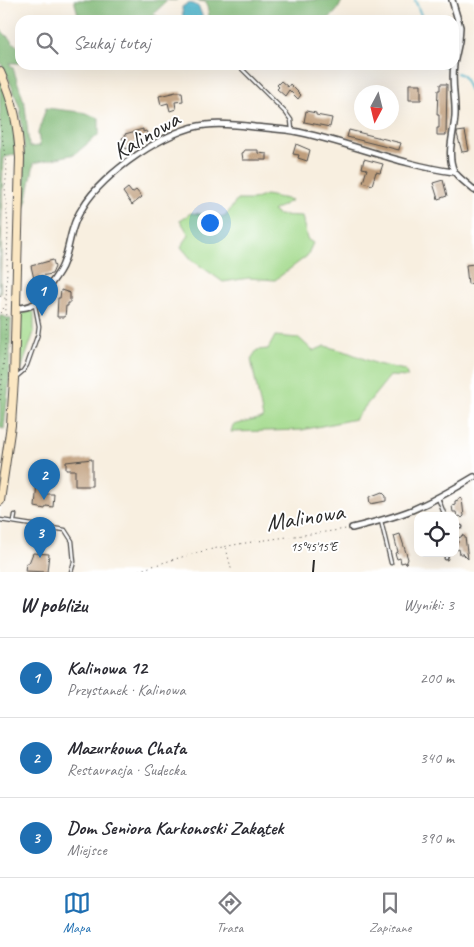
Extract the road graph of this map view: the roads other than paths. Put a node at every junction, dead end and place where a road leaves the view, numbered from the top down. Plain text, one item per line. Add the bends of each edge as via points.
1 (452, 0) edge
2 (456, 15) edge
3 (459, 24) edge
4 (459, 41) edge
5 (243, 70) edge
6 (453, 70) edge
7 (0, 72) edge
8 (292, 131) junction
9 (454, 172) junction
10 (474, 190) edge
11 (35, 303) junction
12 (16, 308) junction
13 (14, 379) junction
14 (474, 478) edge
15 (438, 498) junction
16 (0, 501) edge
17 (443, 512) edge
18 (15, 514) dead end
19 (0, 520) edge
20 (14, 521) junction
21 (380, 521) junction
22 (352, 528) road end
23 (391, 563) dead end
24 (71, 572) edge

1 - 2 street
3 - 4 street
5 - 8 lane via 286,113 291,120
6 - 9 street via 456,114 451,158
7 - 12 main road via 15,112 20,158
8 - 9 street, Kalinowa
8 - 11 street, Kalinowa via 206,125 192,127 143,151 121,166 83,206 73,226 62,267
9 - 10 street
11 - 12 street
11 - 13 lane via 38,334 27,365
12 - 13 main road
13 - 16 main road
14 - 15 street, Malinowa
15 - 17 lane
15 - 21 street, Malinowa
18 - 20 lane
19 - 20 lane
20 - 24 lane via 65,530 72,541 74,562
21 - 22 street, Malinowa
21 - 23 lane

